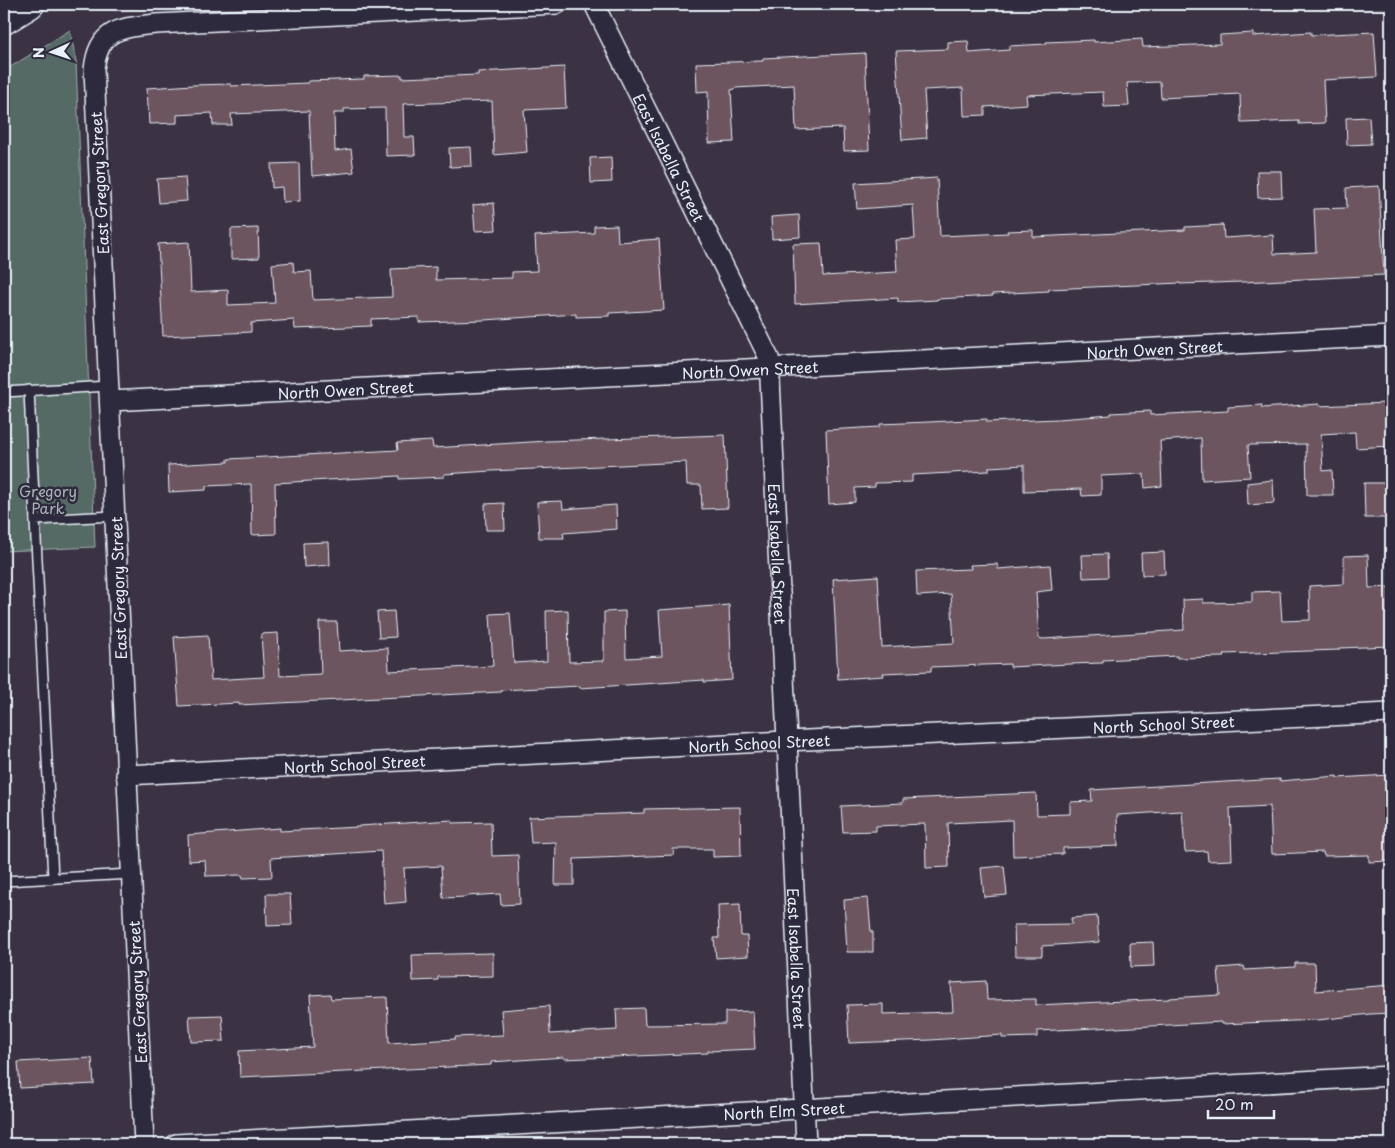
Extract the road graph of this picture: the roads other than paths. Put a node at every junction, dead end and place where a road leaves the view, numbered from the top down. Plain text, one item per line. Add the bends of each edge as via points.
1 (30, 4) edge
2 (557, 4) edge
3 (594, 4) edge
4 (4, 20) edge
5 (1391, 336) edge
6 (770, 369) junction
7 (29, 390) junction
8 (4, 392) edge
9 (109, 393) junction
10 (115, 516) junction
11 (35, 520) junction
12 (1391, 713) edge
13 (786, 740) junction
14 (126, 774) junction
15 (131, 874) junction
16 (53, 878) junction
17 (4, 881) edge
18 (1391, 1076) edge
19 (804, 1109) junction
20 (144, 1144) edge
21 (176, 1144) edge
22 (806, 1144) edge

1 - 4 main road
2 - 9 street, East Gregory Street via 156,24 119,30 102,41 94,70
3 - 6 street, East Isabella Street via 766,351
5 - 6 street, North Owen Street
6 - 9 street, North Owen Street
6 - 13 street, East Isabella Street
7 - 8 lane
7 - 9 lane
7 - 11 lane
9 - 10 street, East Gregory Street
10 - 11 lane
10 - 14 street, East Gregory Street
11 - 16 lane
12 - 13 street, North School Street
13 - 14 street, North School Street
13 - 19 street, East Isabella Street
14 - 15 street, East Gregory Street
15 - 16 lane
15 - 20 street, East Gregory Street
16 - 17 lane
18 - 19 street, North Elm Street
19 - 21 street, North Elm Street
19 - 22 street, East Isabella Street

